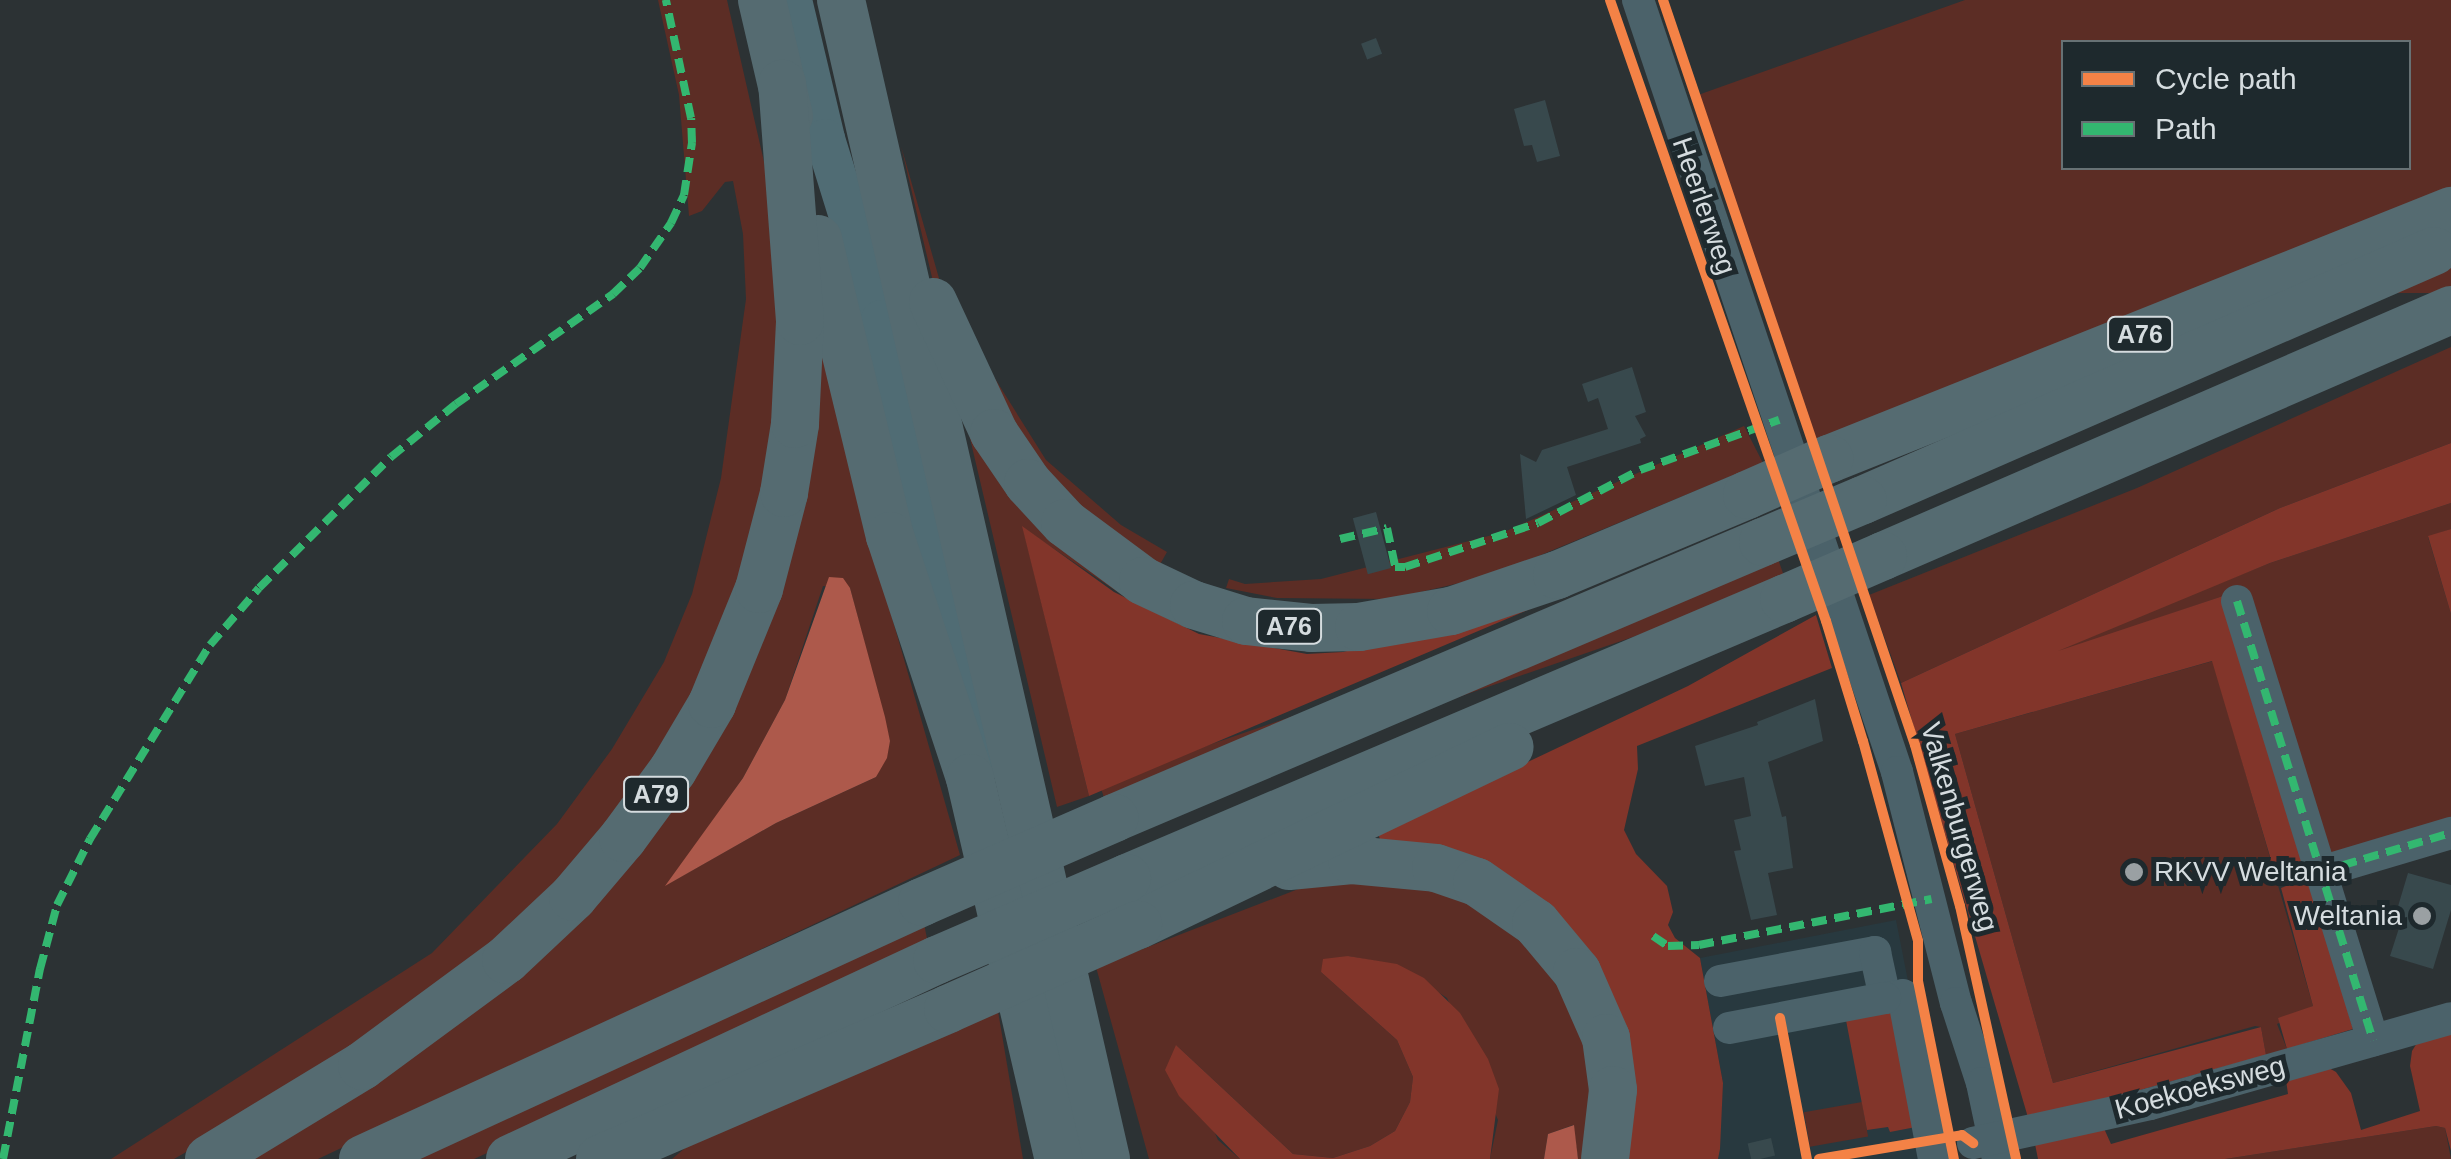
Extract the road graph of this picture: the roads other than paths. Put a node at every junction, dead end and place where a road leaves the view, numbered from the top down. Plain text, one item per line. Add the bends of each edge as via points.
1 (762, 0) edge
2 (792, 0) edge
3 (841, 0) edge
4 (1638, 0) edge
5 (782, 84) junction
6 (884, 189) junction
7 (2451, 211) edge
8 (2451, 244) edge
9 (2451, 310) edge
10 (1779, 420) joint
11 (2237, 600) dead end
12 (1775, 602) junction
13 (2451, 833) edge
14 (1258, 870) junction
15 (2320, 872) junction
16 (1720, 980) dead end
17 (1954, 994) junction
18 (1894, 996) junction
19 (2451, 1018) edge
20 (1728, 1028) dead end
21 (1082, 1037) junction
22 (2373, 1040) junction
23 (754, 1092) junction
24 (1044, 1100) junction
25 (1985, 1150) edge
26 (208, 1159) edge
27 (363, 1159) edge
28 (510, 1159) edge
29 (600, 1159) edge
30 (669, 1159) edge
31 (1046, 1159) edge
32 (1058, 1159) edge
33 (1078, 1159) edge
34 (1106, 1159) edge
35 (1131, 1159) edge
36 (1605, 1159) edge
37 (1934, 1159) edge

1 - 5 highway, A79
2 - 33 main road via 825,139 881,320
3 - 6 highway
4 - 10 street, Heerlerweg
5 - 24 highway, A79 via 879,497 970,778
5 - 26 highway, A79 via 800,321 795,424 764,574 712,704 624,838 518,950 362,1066
6 - 7 highway, A76, bridge via 962,374 1028,482 1102,554 1194,605 1278,626 1400,623 1542,580
6 - 21 highway
8 - 27 highway, A76, bridge via 922,902
9 - 12 highway, bridge
10 - 17 street, Valkenburgerweg via 1897,772
11 - 15 street
12 - 14 highway via 1544,731
12 - 28 highway, bridge via 937,960
13 - 15 street
14 - 23 highway, bridge
14 - 36 highway via 1352,860 1416,864 1477,882 1517,907 1564,954 1599,1016 1613,1090
15 - 22 street
16 - 18 street via 1875,952
17 - 18 street
17 - 25 street, Valkenburgerweg via 1982,1083
18 - 20 street
18 - 37 street
19 - 22 street, Koekoeksweg
21 - 34 highway
21 - 35 highway
22 - 25 street, Koekoeksweg
23 - 29 highway
23 - 30 highway
24 - 31 highway, A79
24 - 32 highway, A79

